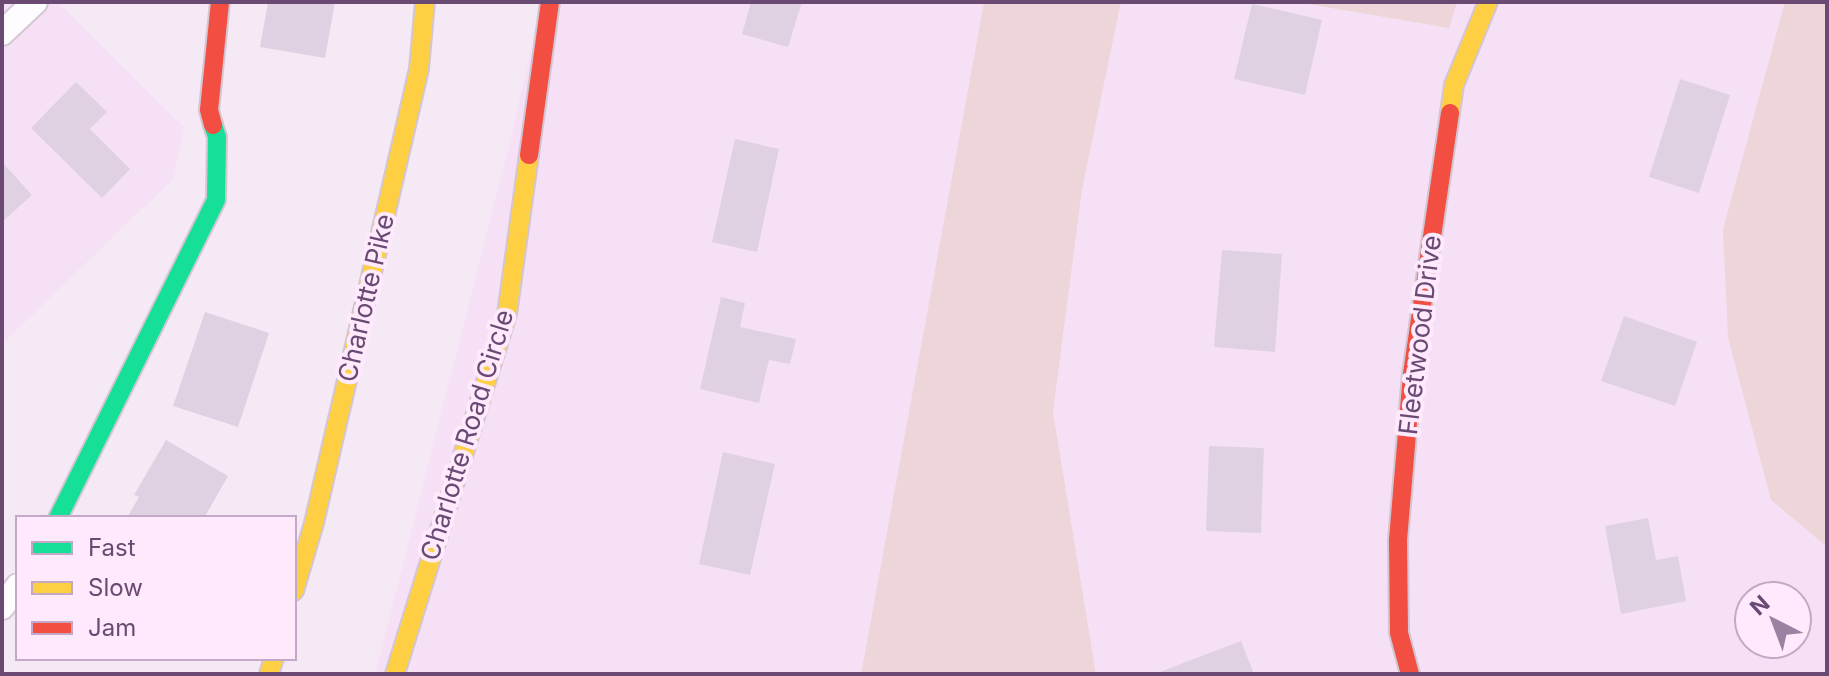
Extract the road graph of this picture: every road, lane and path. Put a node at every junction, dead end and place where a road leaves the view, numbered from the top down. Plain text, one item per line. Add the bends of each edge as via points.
1 (35, 2) edge
2 (220, 2) edge
3 (425, 2) edge
4 (550, 2) edge
5 (1488, 2) edge
6 (2, 33) edge
7 (59, 516) edge
8 (296, 584) edge
9 (16, 589) edge
10 (2, 607) edge
11 (395, 674) edge
12 (1410, 674) edge

1 - 6 street
2 - 7 street via 209,110 217,137 216,200
3 - 8 street, Charlotte Pike via 419,69
4 - 11 street, Charlotte Road Circle via 507,314
5 - 12 street, Fleetwood Drive via 1454,85 1412,374 1398,540 1399,633
9 - 10 street

